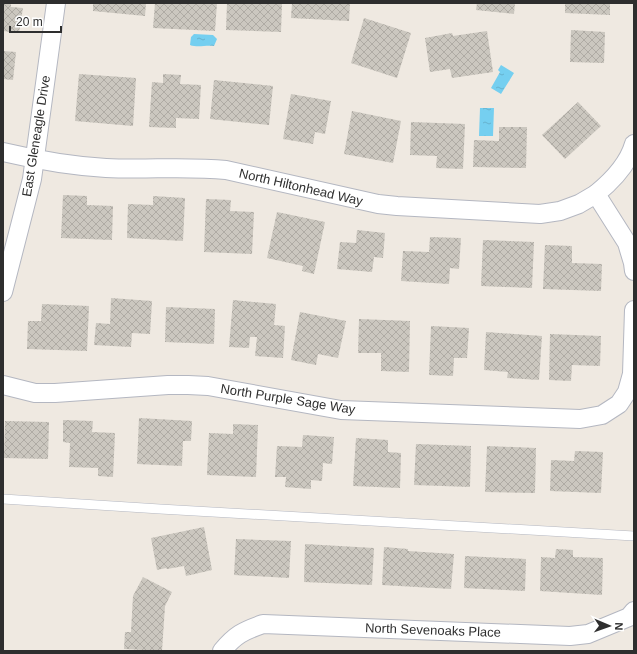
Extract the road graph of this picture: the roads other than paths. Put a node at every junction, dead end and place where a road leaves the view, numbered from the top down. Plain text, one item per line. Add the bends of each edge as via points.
1 (56, 3) edge
2 (634, 144) edge
3 (3, 152) edge
4 (35, 159) junction
5 (596, 194) junction
6 (634, 271) edge
7 (3, 292) edge
8 (634, 310) edge
9 (3, 385) edge
10 (3, 499) edge
11 (634, 536) edge
12 (634, 611) edge
13 (226, 646) edge

1 - 4 street, East Gleneagle Drive
2 - 5 street, North Hiltonhead Way via 623,167 611,182
3 - 4 street, North Hiltonhead Way
4 - 5 street, North Hiltonhead Way via 102,168 226,170 397,206 540,214 560,211
4 - 7 street, East Gleneagle Drive
5 - 6 street via 627,243
8 - 9 street, North Purple Sage Way via 632,374 627,392 619,404 602,415 580,419 341,410 208,386 168,385 35,393
10 - 11 lane
12 - 13 street, North Sevenoaks Place via 629,616 588,634 570,636 263,624 245,630

